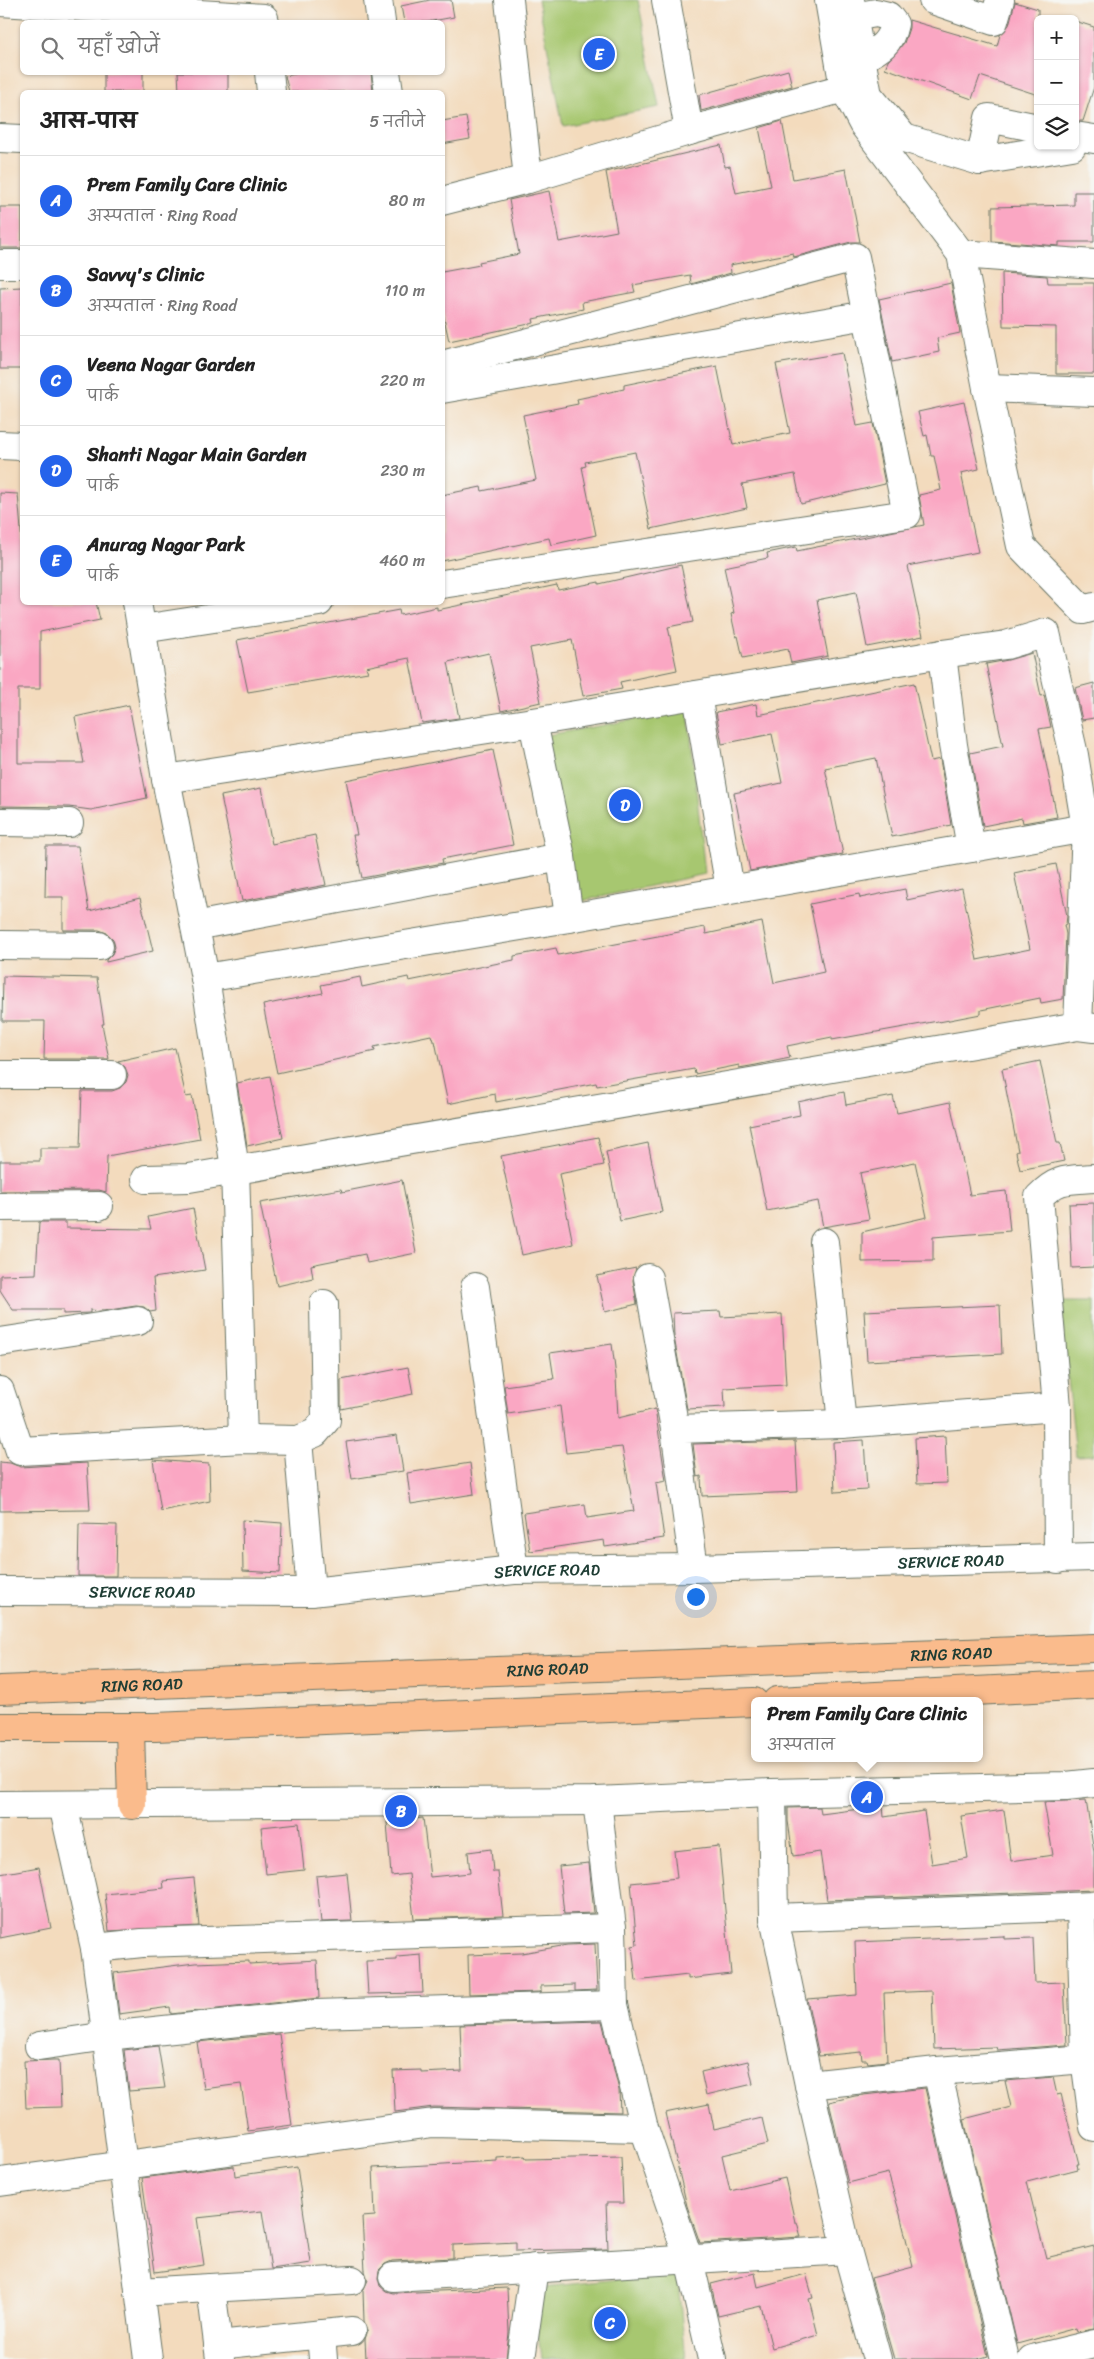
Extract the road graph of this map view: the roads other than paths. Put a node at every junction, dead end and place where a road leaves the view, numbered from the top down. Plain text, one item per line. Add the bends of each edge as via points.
1 (378, 0) edge
2 (509, 0) edge
3 (666, 0) edge
4 (829, 0) edge
5 (933, 0) edge
6 (1000, 0) edge
7 (0, 2) edge
8 (852, 8) edge
9 (264, 20) edge
10 (381, 20) edge
11 (861, 59) junction
12 (269, 75) edge
13 (386, 75) edge
14 (844, 88) junction
15 (270, 90) edge
16 (389, 90) edge
17 (874, 119) junction
18 (1034, 127) edge
19 (689, 131) junction
20 (1079, 137) edge
21 (0, 138) edge
22 (20, 139) edge
23 (1094, 141) edge
24 (1079, 145) edge
25 (1047, 150) edge
26 (980, 161) junction
27 (528, 179) junction
28 (445, 200) edge
29 (961, 254) junction
30 (0, 264) edge
31 (20, 264) edge
32 (1094, 264) edge
33 (867, 315) junction
34 (607, 322) junction
35 (445, 364) edge
36 (560, 369) junction
37 (445, 388) edge
38 (987, 388) junction
39 (1094, 392) edge
40 (0, 446) edge
41 (20, 446) edge
42 (445, 584) edge
43 (137, 605) edge
44 (299, 605) edge
45 (1094, 607) edge
46 (142, 629) junction
47 (942, 654) junction
48 (697, 694) junction
49 (532, 722) junction
50 (166, 779) junction
51 (0, 822) edge
52 (69, 822) dead end
53 (1086, 828) junction
54 (971, 848) junction
55 (561, 857) junction
56 (730, 889) junction
57 (570, 918) junction
58 (195, 926) junction
59 (0, 945) edge
60 (99, 946) dead end
61 (206, 978) junction
62 (1086, 1027) edge
63 (0, 1075) edge
64 (112, 1075) dead end
65 (236, 1168) junction
66 (1094, 1178) edge
67 (146, 1179) dead end
68 (99, 1206) dead end
69 (0, 1207) edge
70 (824, 1242) dead end
71 (648, 1278) dead end
72 (475, 1287) dead end
73 (324, 1304) dead end
74 (138, 1321) dead end
75 (0, 1342) edge
76 (0, 1391) edge
77 (1057, 1407) junction
78 (842, 1424) junction
79 (675, 1429) junction
80 (243, 1439) junction
81 (298, 1440) junction
82 (10, 1451) edge
83 (1094, 1557) edge
84 (1058, 1559) junction
85 (694, 1568) junction
86 (514, 1570) junction
87 (0, 1590) edge
88 (311, 1592) junction
89 (1094, 1648) edge
90 (1094, 1685) edge
91 (0, 1690) edge
92 (856, 1697) edge
93 (751, 1702) edge
94 (0, 1727) edge
95 (130, 1728) junction
96 (1094, 1783) edge
97 (772, 1793) junction
98 (597, 1801) junction
99 (0, 1805) edge
100 (62, 1805) junction
101 (132, 1805) junction
102 (1087, 1907) edge
103 (774, 1918) junction
104 (612, 1928) junction
105 (95, 1948) junction
106 (614, 2004) junction
107 (107, 2036) junction
108 (39, 2046) dead end
109 (1090, 2059) edge
110 (937, 2070) junction
111 (809, 2085) junction
112 (1094, 2127) edge
113 (644, 2128) junction
114 (124, 2165) junction
115 (0, 2182) edge
116 (847, 2250) junction
117 (689, 2260) junction
118 (534, 2268) junction
119 (393, 2277) dead end
120 (352, 2280) dead end
121 (211, 2288) junction
122 (139, 2292) junction
123 (352, 2331) dead end
124 (1094, 2344) edge
125 (322, 2347) edge
126 (270, 2350) edge
127 (219, 2352) edge
128 (148, 2359) edge
129 (522, 2359) edge
130 (712, 2359) edge
131 (877, 2359) edge
132 (1006, 2359) edge
133 (1032, 2359) edge

1 - 10 street
2 - 27 street
3 - 19 street
4 - 14 street
5 - 6 street via 994,21
7 - 9 street
8 - 11 street
8 - 11 street via 888,16 894,24 892,35 884,46
11 - 17 street
12 - 15 street
13 - 16 street
14 - 17 street
14 - 19 street
17 - 26 street via 904,138
17 - 29 street
18 - 26 street via 989,118
19 - 27 street
20 - 23 street
21 - 22 street
23 - 24 street
25 - 26 street
27 - 28 street
29 - 32 street
29 - 38 street
30 - 31 street
33 - 34 street via 855,257
33 - 36 street
33 - 42 street via 907,514
34 - 35 street
34 - 36 street
36 - 37 street
38 - 39 street
38 - 45 street via 1021,546 1083,610
40 - 41 street
43 - 46 street
44 - 46 street
46 - 50 street
47 - 48 street
47 - 53 street via 1006,645 1046,633 1074,755
47 - 54 street via 953,745
48 - 49 street
48 - 56 street
49 - 50 street
49 - 55 street
50 - 58 street
51 - 52 street
53 - 54 street
53 - 62 street
54 - 56 street
55 - 57 street
55 - 58 street
56 - 57 street
57 - 61 street
58 - 61 street
59 - 60 street
61 - 65 street
62 - 65 street
63 - 64 street
65 - 67 street via 189,1178
65 - 80 street
66 - 77 street via 1063,1180 1050,1185 1039,1197
68 - 69 street
70 - 78 street
71 - 79 street
72 - 86 street
73 - 81 street via 326,1420 315,1434
74 - 75 street
76 - 82 street
77 - 78 street
77 - 84 street
78 - 79 street
79 - 85 street
80 - 81 street
80 - 82 street
81 - 88 street
83 - 84 street, SERVICE ROAD
84 - 85 street, SERVICE ROAD
85 - 86 street, SERVICE ROAD
86 - 88 street, SERVICE ROAD
87 - 88 street, SERVICE ROAD
89 - 91 main road, RING ROAD
90 - 92 main road
93 - 95 main road
94 - 95 main road
95 - 101 main road
96 - 97 street
97 - 98 street
97 - 103 street
98 - 101 street
98 - 104 street
99 - 100 street
100 - 101 street
100 - 105 street
102 - 103 street
102 - 109 street
103 - 111 street
104 - 105 street via 142,1943
104 - 106 street
105 - 107 street
106 - 107 street via 316,2014
106 - 113 street
107 - 108 street
107 - 114 street
109 - 110 street
109 - 112 street
110 - 111 street
110 - 132 street
111 - 116 street
113 - 114 street via 433,2123
113 - 117 street
114 - 115 street
114 - 122 street
116 - 117 street
116 - 131 street
117 - 118 street
117 - 130 street
118 - 119 street
118 - 129 street
120 - 121 street
121 - 122 street
121 - 127 street
122 - 128 street
123 - 125 street
124 - 133 street
125 - 126 street
126 - 127 street

